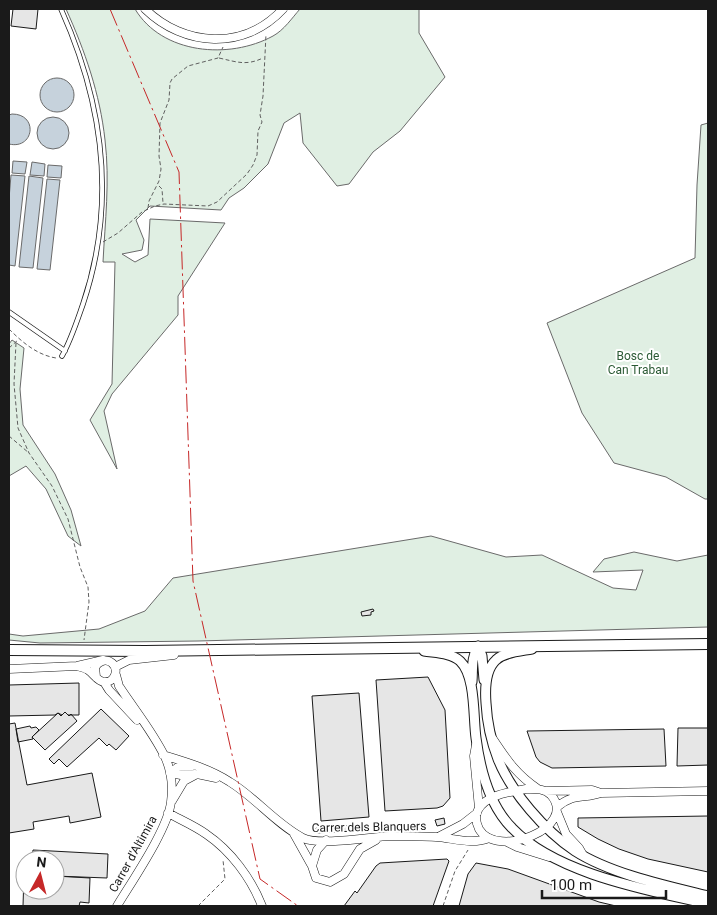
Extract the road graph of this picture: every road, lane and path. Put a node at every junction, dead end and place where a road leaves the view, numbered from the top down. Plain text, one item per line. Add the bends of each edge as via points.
1 (61, 9) edge
2 (145, 9) edge
3 (283, 9) edge
4 (266, 23) junction
5 (225, 39) junction
6 (265, 57) junction
7 (218, 58) junction
8 (158, 186) junction
9 (164, 204) junction
10 (148, 208) junction
11 (99, 244) junction
12 (9, 312) edge
13 (9, 329) edge
14 (18, 340) junction
15 (16, 343) junction
16 (9, 348) edge
17 (65, 351) junction
18 (62, 356) joint
19 (9, 436) edge
20 (29, 453) junction
21 (708, 644) edge
22 (478, 646) junction
23 (552, 646) junction
24 (402, 647) junction
25 (9, 650) edge
26 (82, 650) junction
27 (218, 650) junction
28 (103, 660) junction
29 (77, 666) junction
30 (9, 669) edge
31 (116, 671) junction
32 (96, 677) junction
33 (104, 682) junction
34 (472, 690) junction
35 (485, 690) junction
36 (491, 734) junction
37 (152, 736) junction
38 (476, 741) junction
39 (163, 755) junction
40 (198, 770) junction
41 (170, 773) junction
42 (542, 790) junction
43 (516, 791) junction
44 (708, 792) edge
45 (601, 793) junction
46 (492, 798) junction
47 (172, 801) junction
48 (557, 809) junction
49 (478, 810) junction
50 (168, 813) junction
51 (547, 827) junction
52 (293, 832) junction
53 (385, 837) junction
54 (438, 837) junction
55 (489, 838) junction
56 (524, 838) junction
57 (326, 840) junction
58 (474, 840) junction
59 (507, 842) junction
60 (221, 847) junction
61 (583, 855) junction
62 (552, 857) junction
63 (312, 866) junction
64 (666, 890) junction
65 (708, 898) edge
66 (708, 904) edge
67 (117, 906) edge
68 (198, 906) edge
69 (262, 906) edge
70 (442, 906) edge

1 - 11 lane via 80,55 98,128 103,192
2 - 5 street via 156,20 185,35
3 - 4 street
4 - 5 street
4 - 6 path
5 - 7 path
6 - 7 path via 242,63
6 - 9 path via 257,155 247,174 217,202 208,206
7 - 8 path via 188,66 172,79 169,100 160,123
8 - 9 path via 162,189
8 - 10 path
9 - 10 path
10 - 11 path
11 - 17 lane via 92,276
12 - 17 lane
13 - 14 path
14 - 15 path
14 - 18 path via 50,357
15 - 16 path
15 - 20 path via 16,416
17 - 18 lane
19 - 20 path
20 - 26 path via 52,486 68,519 88,588
21 - 23 main road
22 - 23 main road
22 - 24 main road
22 - 34 street via 472,660
22 - 35 street
23 - 35 street via 497,658 491,666
24 - 27 main road
24 - 34 street via 444,654 459,660
25 - 26 main road
26 - 27 main road
27 - 31 street via 129,660
28 - 29 street
28 - 31 street via 111,662
28 - 32 street via 95,667
29 - 30 street
29 - 32 street
31 - 33 street via 111,681
31 - 37 street, Carrer d'Altimira via 119,686
32 - 33 street
33 - 37 street, Carrer d'Altimira
34 - 38 street
35 - 36 street
36 - 42 street via 514,769
36 - 43 street via 498,759
37 - 39 street, Carrer d'Altimira
38 - 46 street
38 - 49 street
39 - 40 street, Carrer dels Blanquers
39 - 41 street, Carrer d'Altimira
40 - 41 street via 178,767
40 - 47 street via 184,781
40 - 52 street, Carrer dels Blanquers via 230,782
41 - 47 street, Carrer d'Altimira
42 - 43 street
42 - 45 street via 592,790
42 - 48 street via 552,797
43 - 46 street
43 - 51 street
44 - 45 street
45 - 48 street via 570,798
46 - 49 street, Carrer dels Blanquers
46 - 56 street via 505,820
47 - 50 street, Carrer d'Altimira
48 - 51 street
48 - 61 street via 566,834
49 - 54 street, Carrer dels Blanquers via 463,824
49 - 55 street via 476,820 480,830
50 - 60 street, Carrer d'Altimira via 206,834
50 - 67 street, Carrer d'Altimira
51 - 56 street
51 - 61 street
52 - 57 street, Carrer dels Blanquers via 305,839
52 - 63 street
53 - 54 street, Carrer dels Blanquers
53 - 57 street, Carrer dels Blanquers
53 - 63 street via 360,850 344,874 330,882 316,878
54 - 58 street, Carrer dels Blanquers
55 - 58 street, Carrer dels Blanquers
55 - 59 street
56 - 59 street
56 - 62 street
57 - 63 street via 317,850
58 - 70 path via 455,871
59 - 62 street
60 - 68 path via 225,880
60 - 69 street, Carrer d'Altimira via 235,860 256,890
61 - 64 street
62 - 64 street via 599,876
64 - 65 street
64 - 66 street

